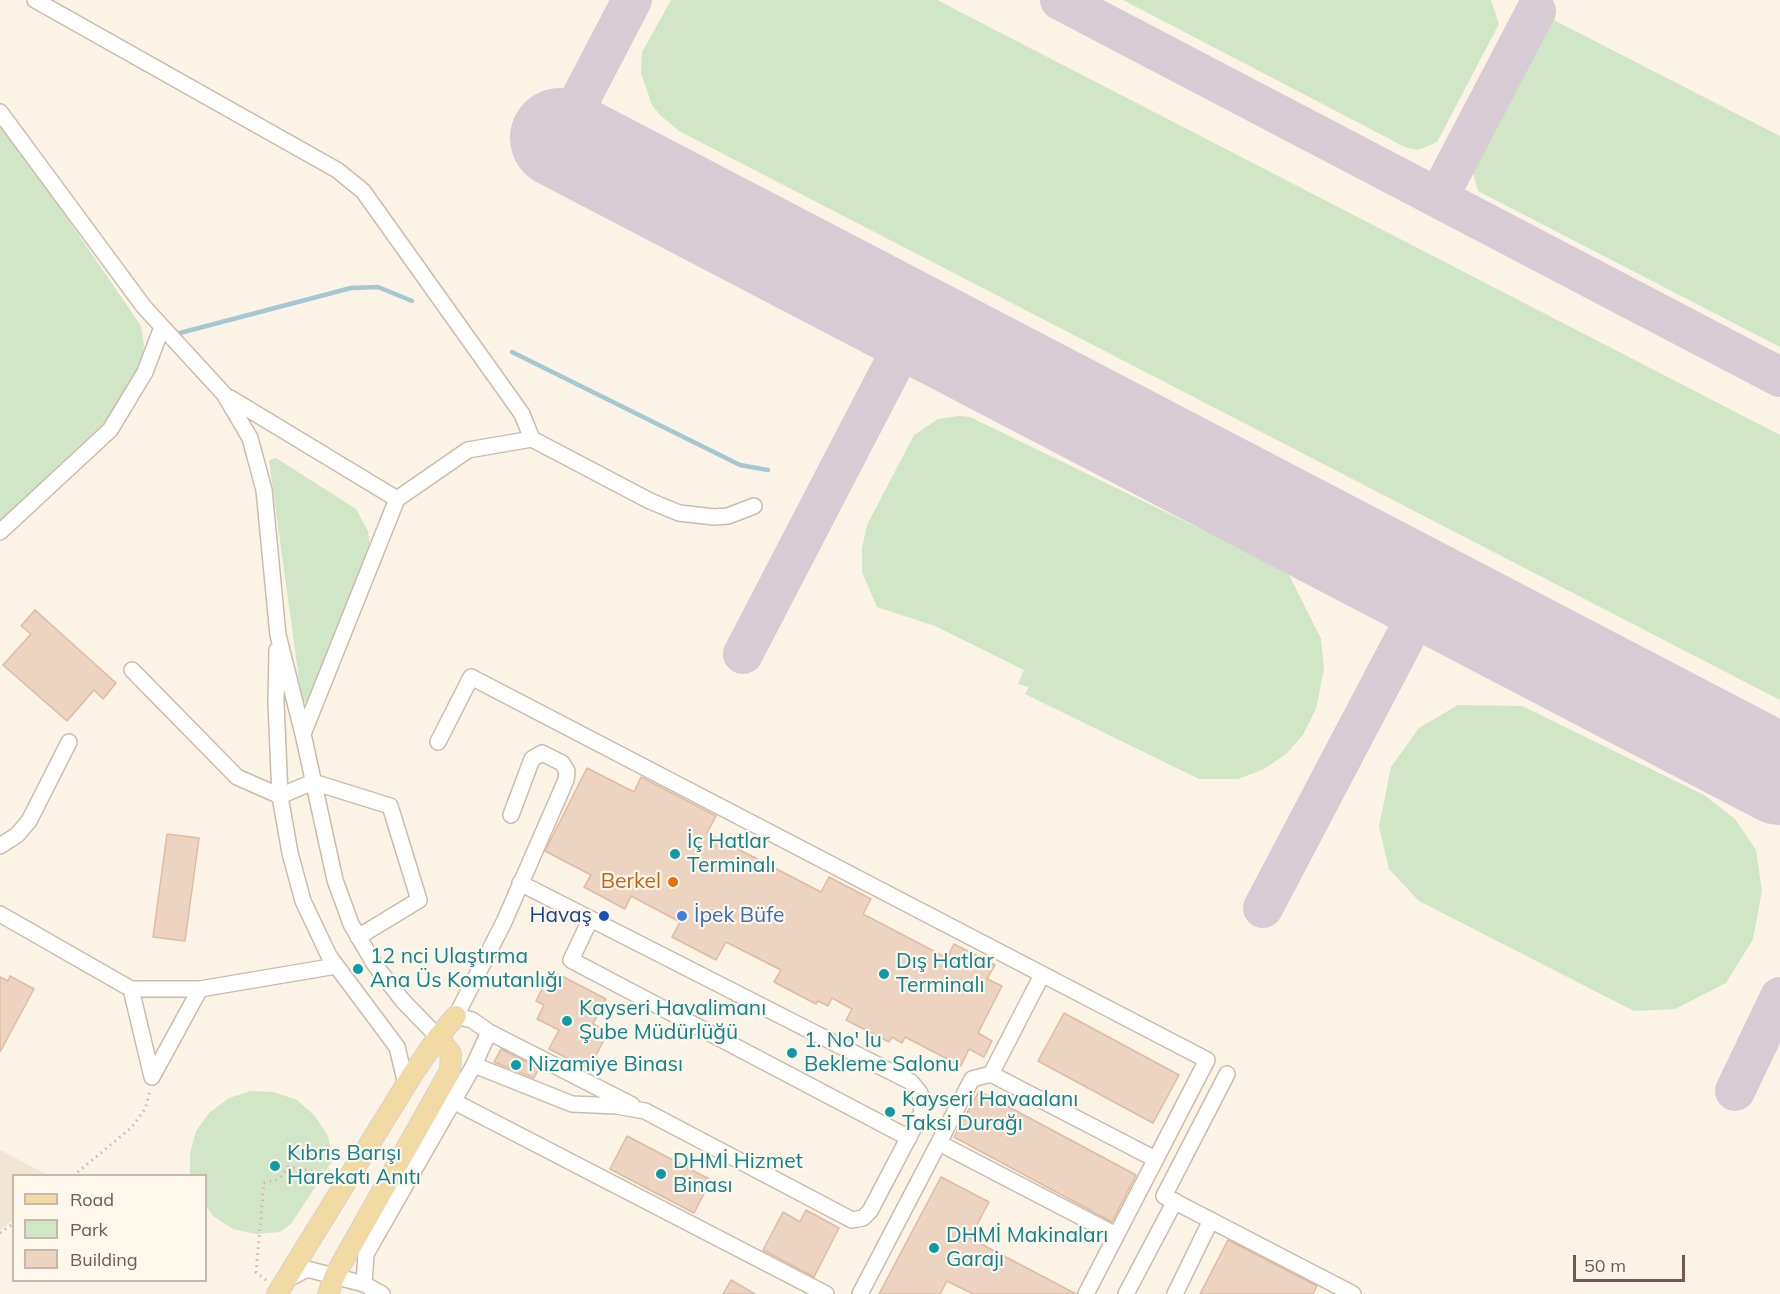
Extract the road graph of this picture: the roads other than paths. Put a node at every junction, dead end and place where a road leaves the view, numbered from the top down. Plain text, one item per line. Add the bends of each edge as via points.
1 (35, 0) edge
2 (0, 112) edge
3 (162, 327) junction
4 (224, 394) junction
5 (532, 439) junction
6 (397, 499) junction
7 (754, 506) dead end
8 (0, 532) edge
9 (278, 635) junction
10 (132, 669) dead end
11 (303, 734) junction
12 (69, 742) dead end
13 (438, 742) dead end
14 (313, 782) junction
15 (280, 796) junction
16 (511, 815) dead end
17 (0, 846) edge
18 (519, 883) junction
19 (0, 914) edge
20 (590, 920) junction
21 (358, 937) junction
22 (336, 966) junction
23 (1042, 975) junction
24 (131, 989) junction
25 (200, 989) junction
26 (456, 1016) junction
27 (489, 1032) junction
28 (438, 1037) junction
29 (474, 1065) junction
30 (991, 1074) junction
31 (1227, 1074) dead end
32 (406, 1084) junction
33 (453, 1101) junction
34 (645, 1111) junction
35 (909, 1138) junction
36 (939, 1143) junction
37 (1155, 1159) junction
38 (1175, 1201) junction
39 (1211, 1220) junction
40 (1116, 1235) junction
41 (335, 1275) junction
42 (364, 1284) junction
43 (281, 1288) edge
44 (328, 1294) edge
45 (382, 1294) edge
46 (826, 1294) edge
47 (860, 1294) edge
48 (1086, 1294) edge
49 (1126, 1294) edge
50 (1175, 1294) edge
51 (1353, 1294) edge

1 - 5 lane via 337,170 363,190 522,414
2 - 3 lane
3 - 4 lane
3 - 8 lane via 140,382 110,430
4 - 6 lane
4 - 9 lane via 250,438 261,472
5 - 6 lane via 468,450
5 - 7 lane via 679,513 714,517
6 - 11 lane
9 - 11 lane
9 - 15 lane
10 - 15 lane via 237,777
11 - 14 lane
12 - 17 lane via 29,821
13 - 23 lane via 471,677
14 - 15 lane
14 - 21 lane via 335,880
14 - 21 lane via 390,806 419,900
15 - 22 lane via 303,901
16 - 18 lane via 532,759 542,753 562,763 567,771 566,780
18 - 20 lane
18 - 26 lane via 504,922
19 - 24 lane
20 - 35 lane via 911,1082 920,1093 923,1106
20 - 35 lane via 571,960
21 - 28 lane via 388,984
22 - 25 lane
22 - 32 lane via 397,1047
23 - 30 lane
23 - 37 lane via 1207,1060
24 - 25 lane
24 - 25 lane via 152,1077
26 - 27 lane via 472,1020
26 - 28 main road
27 - 29 lane
27 - 34 lane
28 - 32 main road
28 - 41 main road via 451,1054 450,1071
29 - 33 lane
29 - 34 lane via 572,1104
30 - 36 lane via 972,1078
30 - 37 lane
31 - 38 lane via 1164,1196
32 - 43 main road
33 - 42 lane via 366,1254
33 - 46 lane
34 - 35 lane via 852,1220 863,1218 870,1211
36 - 40 lane
36 - 47 lane
37 - 40 lane
38 - 39 lane
38 - 49 lane
39 - 50 lane
39 - 51 lane
40 - 48 lane
41 - 42 lane
41 - 43 lane via 307,1269
41 - 44 main road
42 - 45 lane

